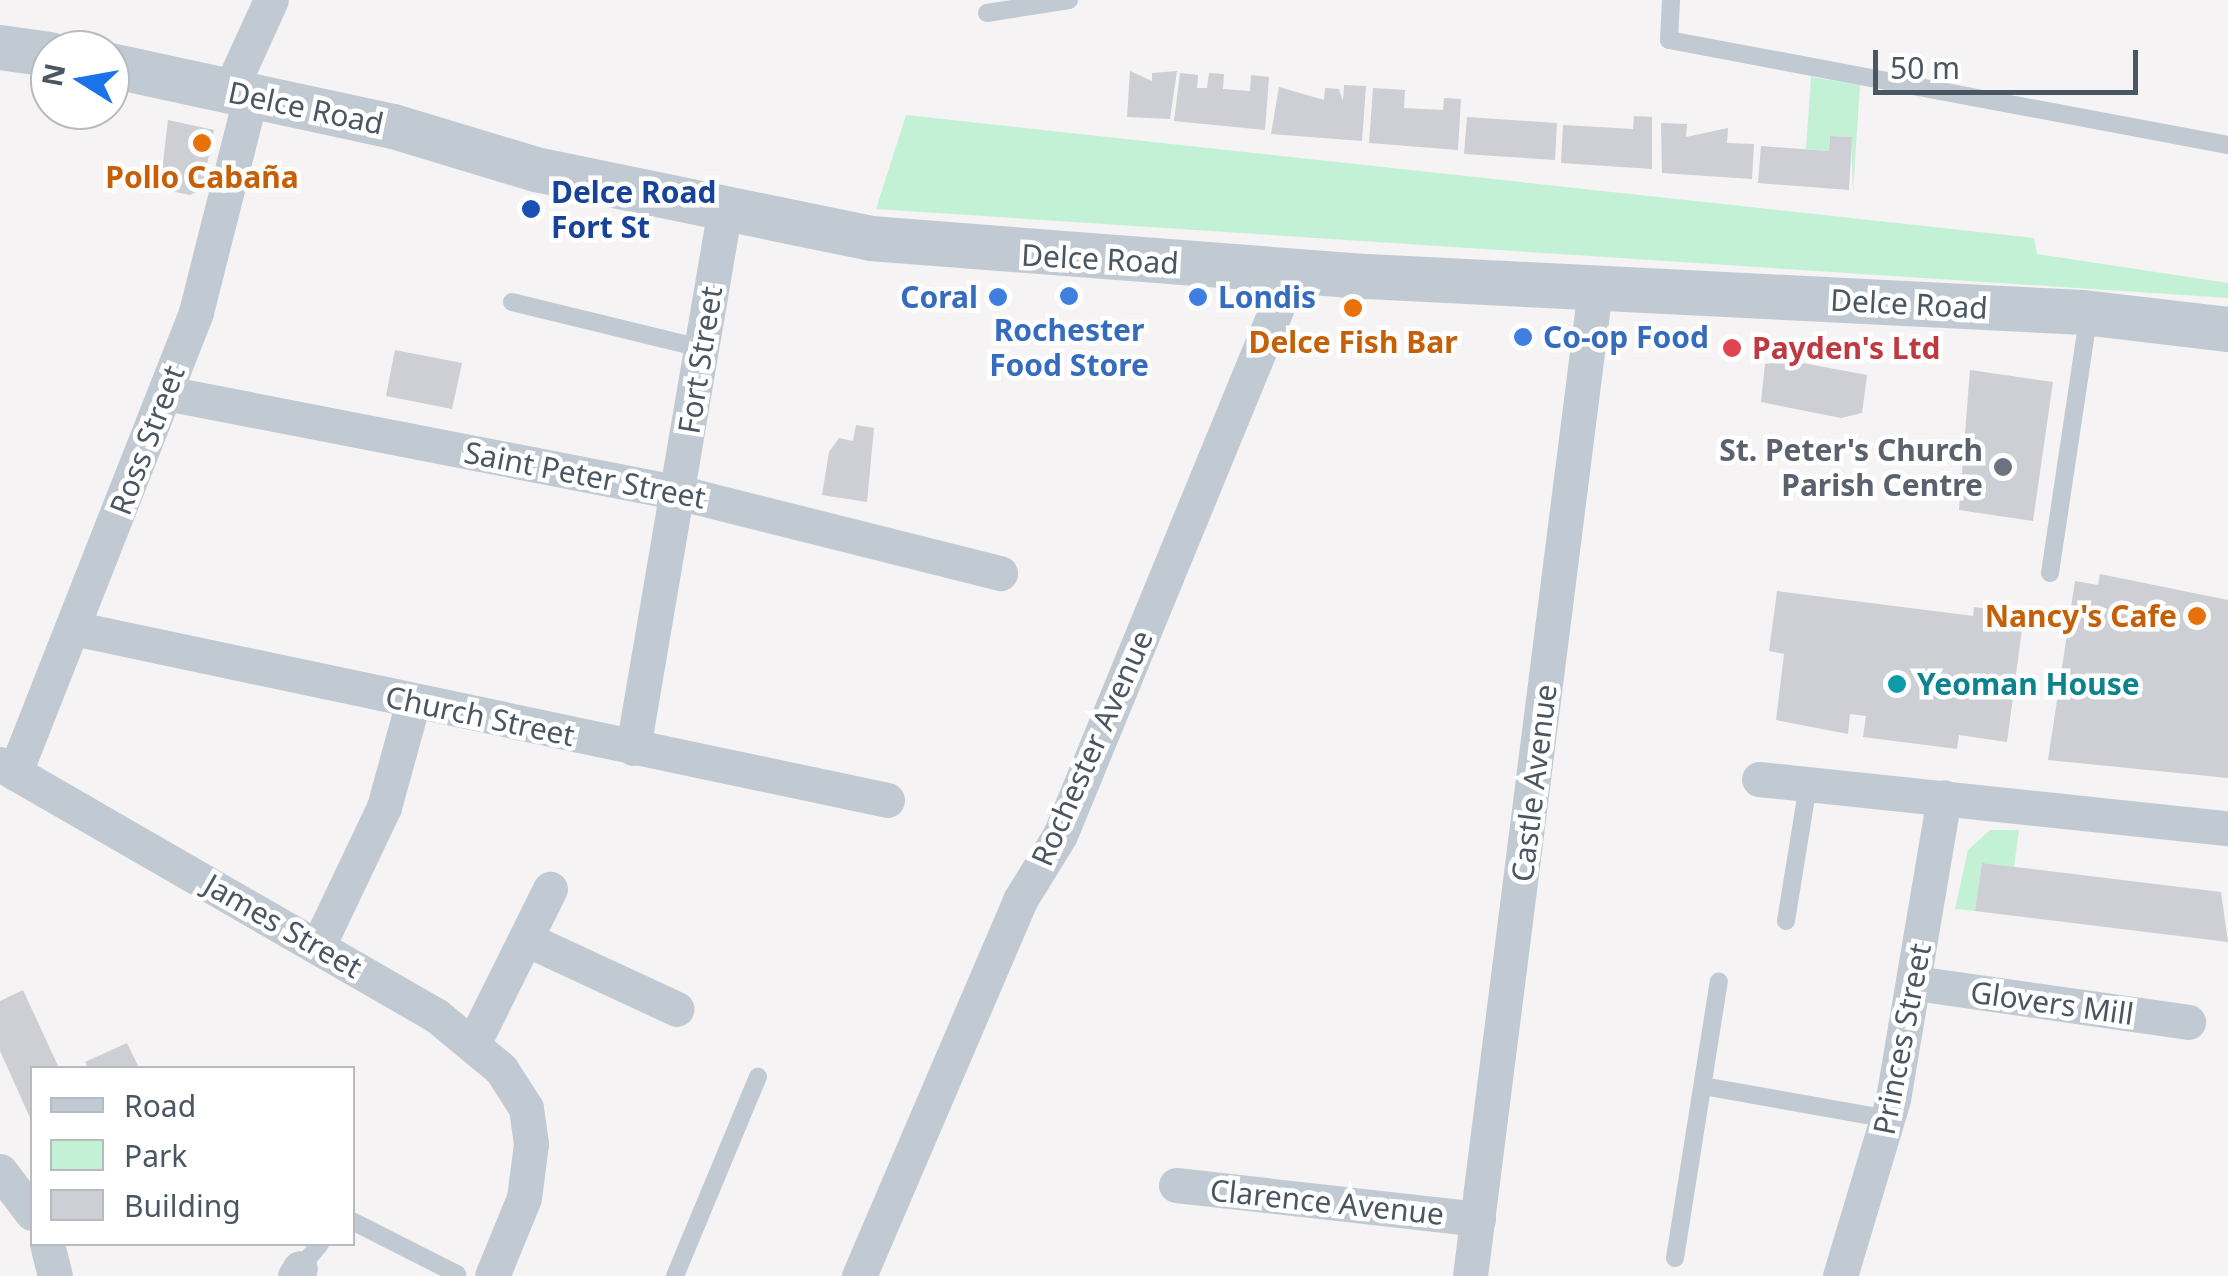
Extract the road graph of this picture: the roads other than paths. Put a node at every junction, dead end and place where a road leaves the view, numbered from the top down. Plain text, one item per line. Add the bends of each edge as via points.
1 (271, 0) edge
2 (1069, 0) edge
3 (1671, 0) edge
4 (988, 13) dead end
5 (0, 48) edge
6 (30, 52) edge
7 (130, 69) edge
8 (240, 95) junction
9 (2228, 145) edge
10 (724, 208) junction
11 (1292, 271) junction
12 (1595, 289) junction
13 (512, 302) dead end
14 (2090, 312) junction
15 (2228, 329) edge
16 (701, 348) junction
17 (166, 392) junction
18 (680, 493) junction
19 (2050, 573) dead end
20 (1000, 574) dead end
21 (73, 628) junction
22 (412, 702) junction
23 (633, 748) junction
24 (7, 768) edge
25 (1809, 778) junction
26 (1759, 779) dead end
27 (1944, 796) junction
28 (887, 800) dead end
29 (2228, 828) edge
30 (550, 889) dead end
31 (1786, 921) dead end
32 (526, 939) junction
33 (318, 946) junction
34 (1720, 981) dead end
35 (1915, 983) junction
36 (677, 1010) dead end
37 (2188, 1022) dead end
38 (474, 1042) junction
39 (758, 1077) dead end
40 (1703, 1086) junction
41 (1888, 1119) junction
42 (0, 1171) edge
43 (1176, 1186) dead end
44 (30, 1210) edge
45 (1478, 1219) junction
46 (355, 1222) edge
47 (48, 1246) edge
48 (1675, 1258) dead end
49 (474, 1275) edge
50 (55, 1276) edge
51 (675, 1276) edge
52 (859, 1276) edge
53 (1470, 1276) edge
54 (1840, 1276) edge

1 - 8 street, Ross Street
2 - 4 lane
3 - 9 lane via 1669,40
5 - 6 street
7 - 8 street, Delce Road
8 - 10 street, Delce Road
8 - 17 street, Ross Street via 216,246
10 - 11 street, Delce Road via 990,252
10 - 16 street, Fort Street
11 - 12 street, Delce Road
11 - 52 street, Rochester Avenue via 1060,835 1020,900
12 - 14 street, Delce Road
12 - 45 street, Castle Avenue
13 - 16 lane
14 - 15 street, Delce Road
14 - 19 lane
16 - 18 street, Fort Street
17 - 18 street, Saint Peter Street
17 - 21 street, Ross Street
18 - 20 street, Saint Peter Street
18 - 23 street, Fort Street
21 - 22 street, Church Street
21 - 24 street, Ross Street
22 - 23 street, Church Street
22 - 33 street via 379,820
23 - 28 street, Church Street
24 - 33 street, James Street
25 - 26 street
25 - 27 street
25 - 31 lane
27 - 29 street
27 - 35 street, Princes Street
30 - 32 street
32 - 36 street
32 - 38 street
33 - 38 street, James Street
34 - 40 lane
35 - 37 street, Glovers Mill
35 - 41 street, Princes Street
38 - 49 street, James Street via 511,1079 530,1125 528,1185
39 - 51 lane
40 - 41 lane
40 - 48 lane
41 - 54 street, Princes Street
42 - 44 street
43 - 45 street, Clarence Avenue
45 - 53 street, Castle Avenue
46 - 49 lane
47 - 50 street

